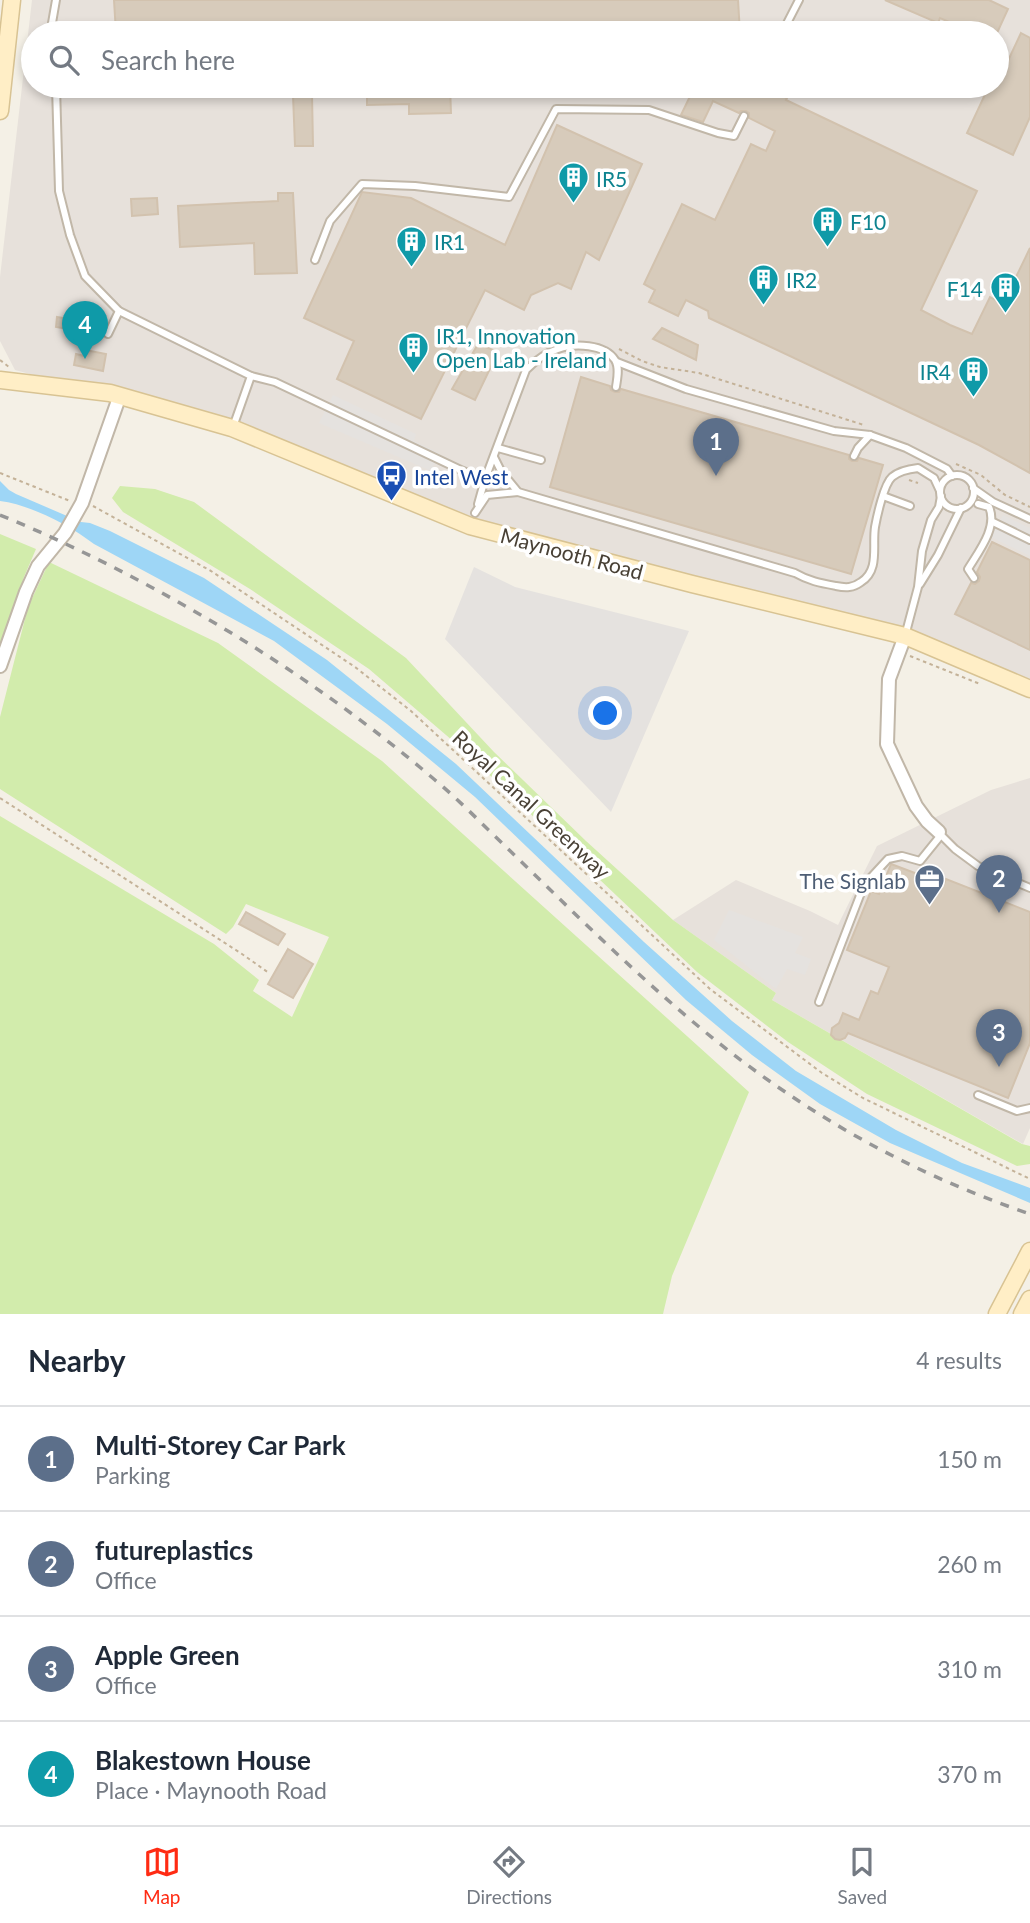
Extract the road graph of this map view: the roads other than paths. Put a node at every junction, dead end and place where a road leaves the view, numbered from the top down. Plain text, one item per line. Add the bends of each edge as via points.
1 (12, 0) edge
2 (56, 0) edge
3 (799, 0) edge
4 (52, 21) edge
5 (788, 21) edge
6 (56, 98) edge
7 (0, 111) edge
8 (744, 116) dead end
9 (314, 260) dead end
10 (119, 311) junction
11 (108, 334) dead end
12 (617, 362) junction
13 (0, 370) edge
14 (251, 376) junction
15 (7, 381) edge
16 (616, 387) dead end
17 (120, 396) junction
18 (232, 428) junction
19 (870, 435) junction
20 (498, 448) junction
21 (854, 456) dead end
22 (494, 457) junction
23 (541, 460) dead end
24 (952, 476) junction
25 (485, 480) junction
26 (973, 488) junction
27 (518, 492) junction
28 (941, 494) junction
29 (883, 496) junction
30 (993, 502) junction
31 (978, 505) junction
32 (909, 506) dead end
33 (964, 507) junction
34 (1030, 519) edge
35 (992, 522) junction
36 (1030, 540) edge
37 (974, 578) dead end
38 (918, 587) junction
39 (905, 636) junction
40 (0, 666) edge
41 (1030, 689) edge
42 (940, 834) junction
43 (1030, 888) edge
44 (818, 1002) dead end
45 (978, 1095) dead end
46 (1030, 1108) edge
47 (1030, 1251) edge
48 (1030, 1299) edge
49 (997, 1314) edge
50 (1022, 1314) edge

1 - 7 main road
2 - 4 lane
3 - 5 lane
6 - 10 lane via 59,191 70,235 85,276
8 - 9 lane via 734,136 649,110 556,108 509,197 362,184 330,221
10 - 11 lane
10 - 14 lane
12 - 16 lane
12 - 19 lane via 686,389 834,431
12 - 20 lane via 608,353 580,346 557,349 536,361 526,370
13 - 15 main road
14 - 18 lane
14 - 25 lane via 275,382
15 - 17 main road, Maynooth Road
17 - 18 main road, Maynooth Road
17 - 40 street via 80,508 38,566
18 - 39 main road, Maynooth Road via 470,526
19 - 21 lane
19 - 24 lane via 916,453
20 - 22 lane
20 - 23 lane
22 - 25 lane
22 - 27 lane
24 - 26 lane via 962,477
24 - 28 lane via 944,482
25 - 27 lane via 474,516 487,495
26 - 30 lane
26 - 33 lane
27 - 29 lane via 841,587 865,580 873,567
28 - 29 lane via 934,478 918,468 892,477
28 - 33 lane via 946,505
28 - 38 lane via 922,551
29 - 32 lane
30 - 31 lane
30 - 34 lane
31 - 33 lane
31 - 35 lane via 989,507
33 - 38 lane
35 - 36 lane
35 - 37 lane via 968,569
38 - 39 lane
39 - 41 main road, Maynooth Road
39 - 42 street via 889,679 887,744 916,806
42 - 43 lane via 978,866
42 - 44 lane via 920,862 902,856 888,859 864,885
45 - 46 lane via 1017,1111
47 - 49 main road
48 - 50 main road

